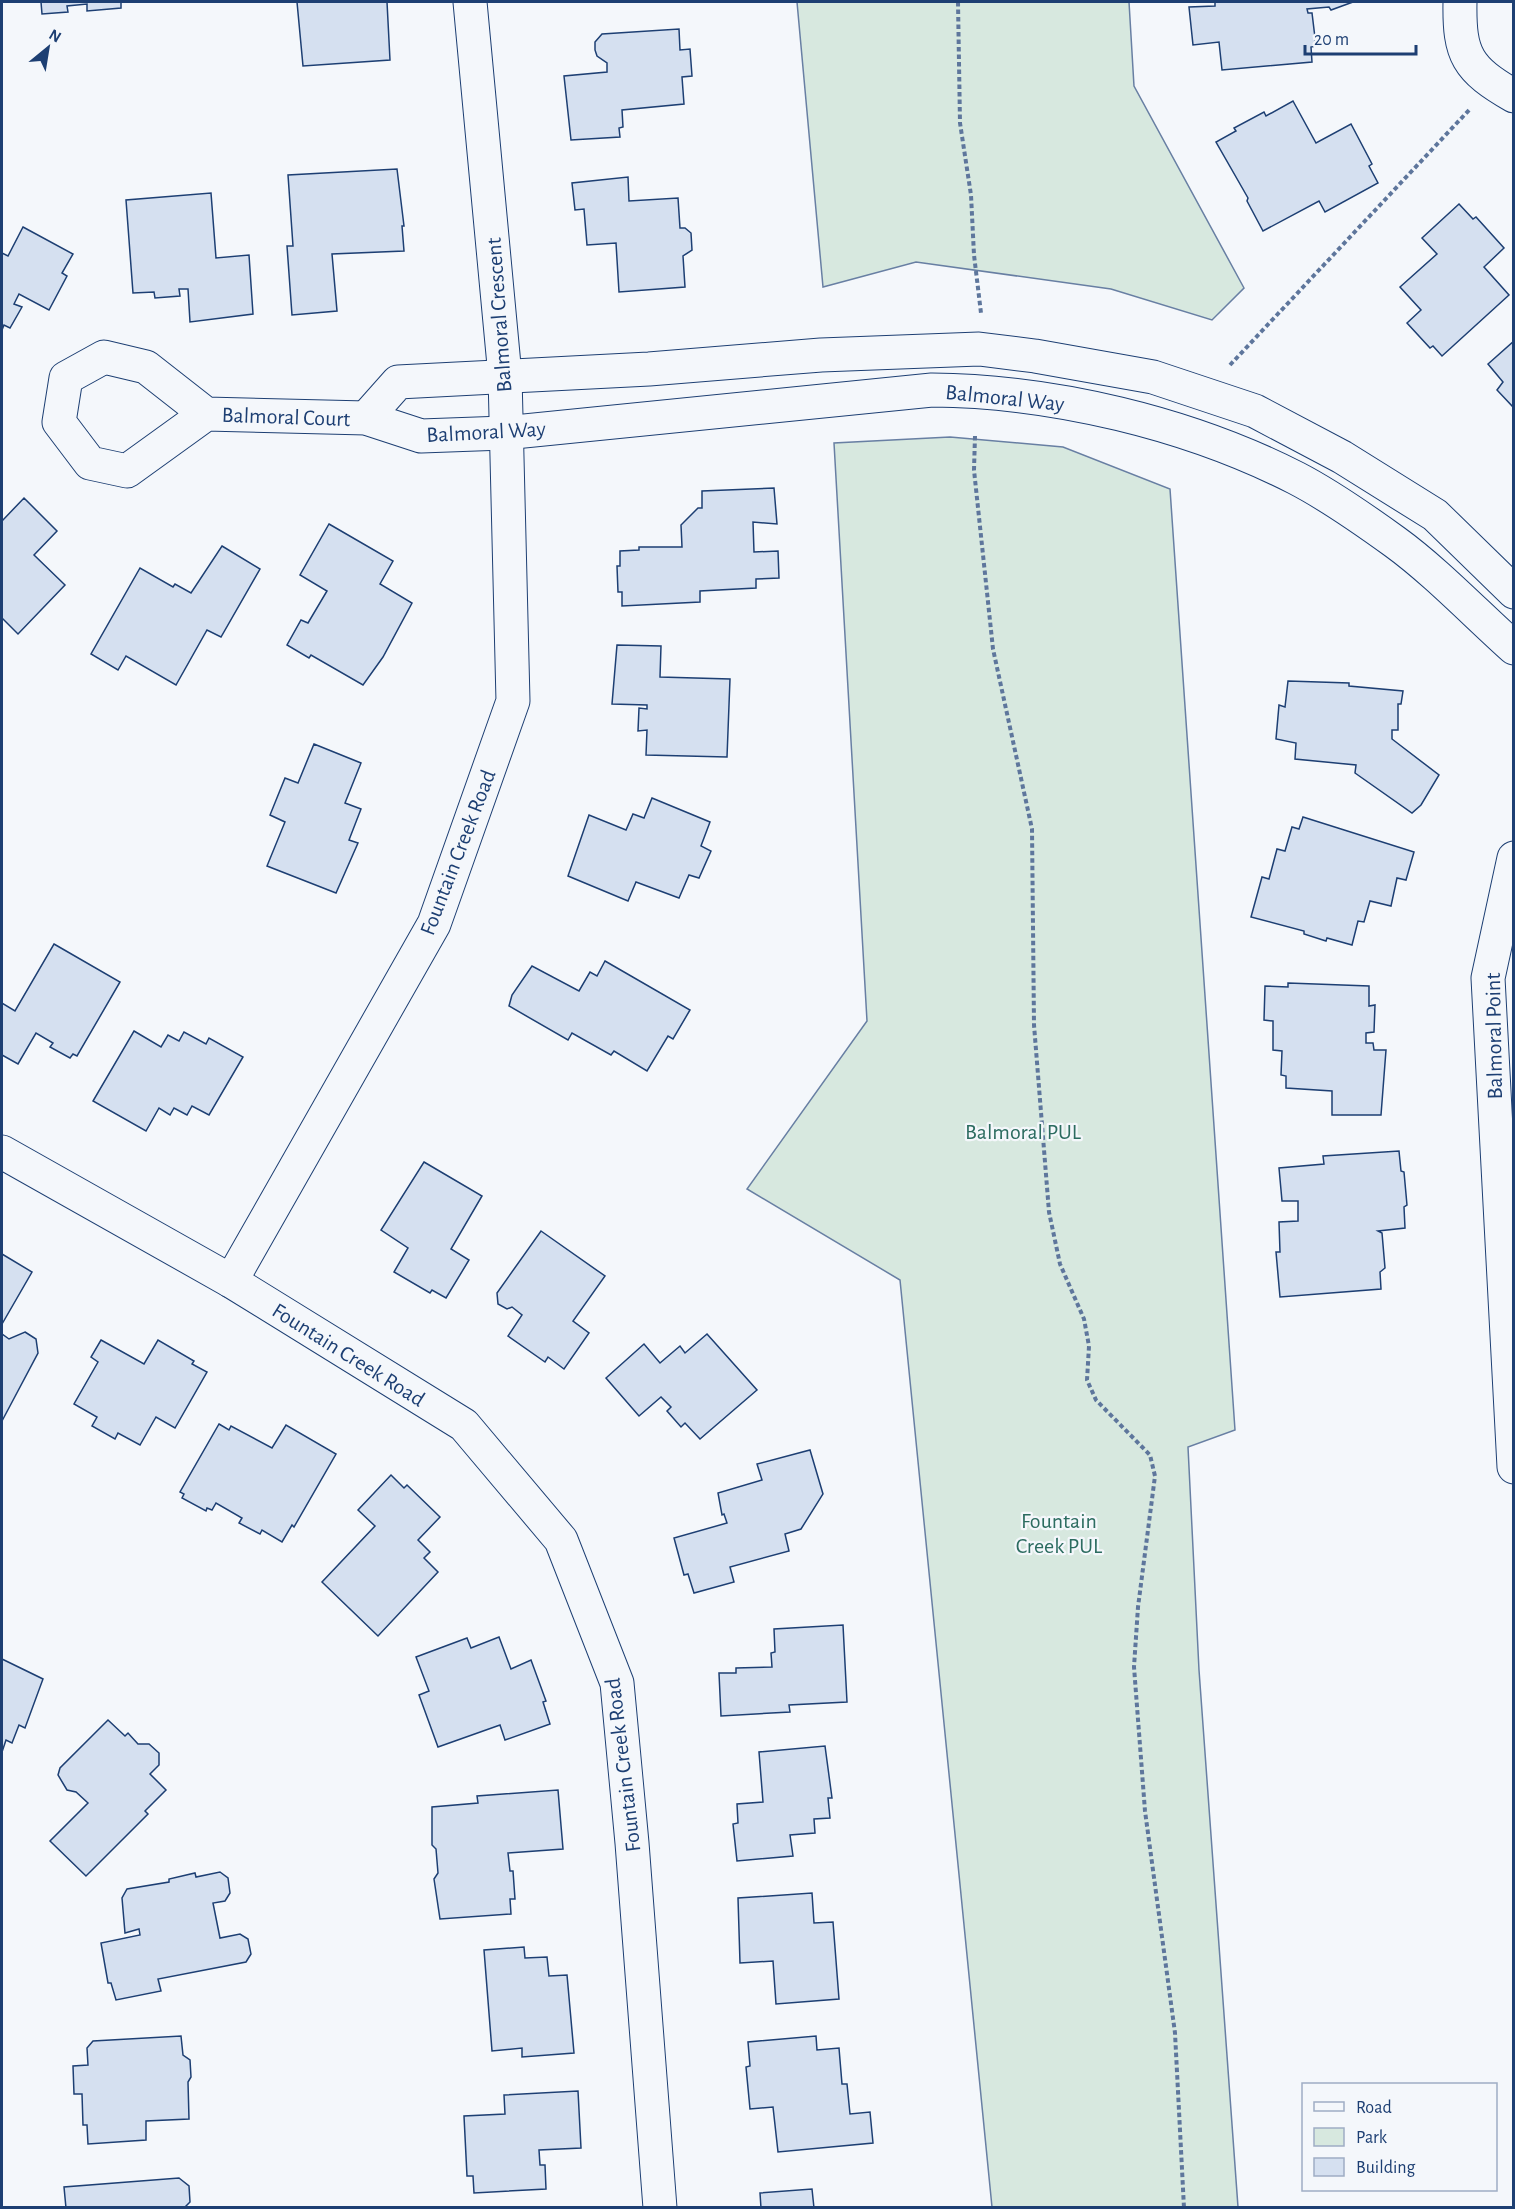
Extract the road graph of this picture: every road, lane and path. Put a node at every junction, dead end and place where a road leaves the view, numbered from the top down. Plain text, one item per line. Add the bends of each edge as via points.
1 (470, 2) edge
2 (958, 2) edge
3 (1460, 2) edge
4 (1503, 90) edge
5 (981, 313) dead end
6 (1230, 365) dead end
7 (505, 376) junction
8 (206, 414) dead end
9 (366, 418) junction
10 (504, 434) junction
11 (975, 436) dead end
12 (1514, 592) edge
13 (1514, 648) edge
14 (513, 700) joint
15 (1514, 858) edge
16 (2, 1152) edge
17 (1508, 1273) edge
18 (231, 1281) junction
19 (1514, 1467) edge
20 (660, 2208) edge
21 (1184, 2208) edge

1 - 7 street, Balmoral Crescent
2 - 5 path via 960,123 971,195
3 - 4 street via 1460,36 1474,69
4 - 6 path
7 - 9 street, Balmoral Way via 399,382
7 - 10 street, Balmoral Crescent
7 - 12 street, Balmoral Way via 979,349 1153,377 1255,411 1342,457 1435,515
8 - 9 street, Balmoral Court
9 - 10 street, Balmoral Way via 422,436
10 - 13 street, Balmoral Way via 932,390 978,390 1047,398 1180,429 1296,478 1396,543
10 - 14 street, Balmoral Crescent
11 - 21 path via 974,470 993,649 1032,829 1034,1025 1049,1212 1060,1264 1084,1319 1089,1346 1087,1380 1096,1400 1150,1455 1155,1476 1134,1667 1145,1811 1175,2033
14 - 18 street, Fountain Creek Road via 434,924
15 - 17 street, Balmoral Point via 1488,978
16 - 18 street, Fountain Creek Road
17 - 19 street, Balmoral Point
18 - 20 street, Fountain Creek Road via 464,1425 561,1540 617,1683

